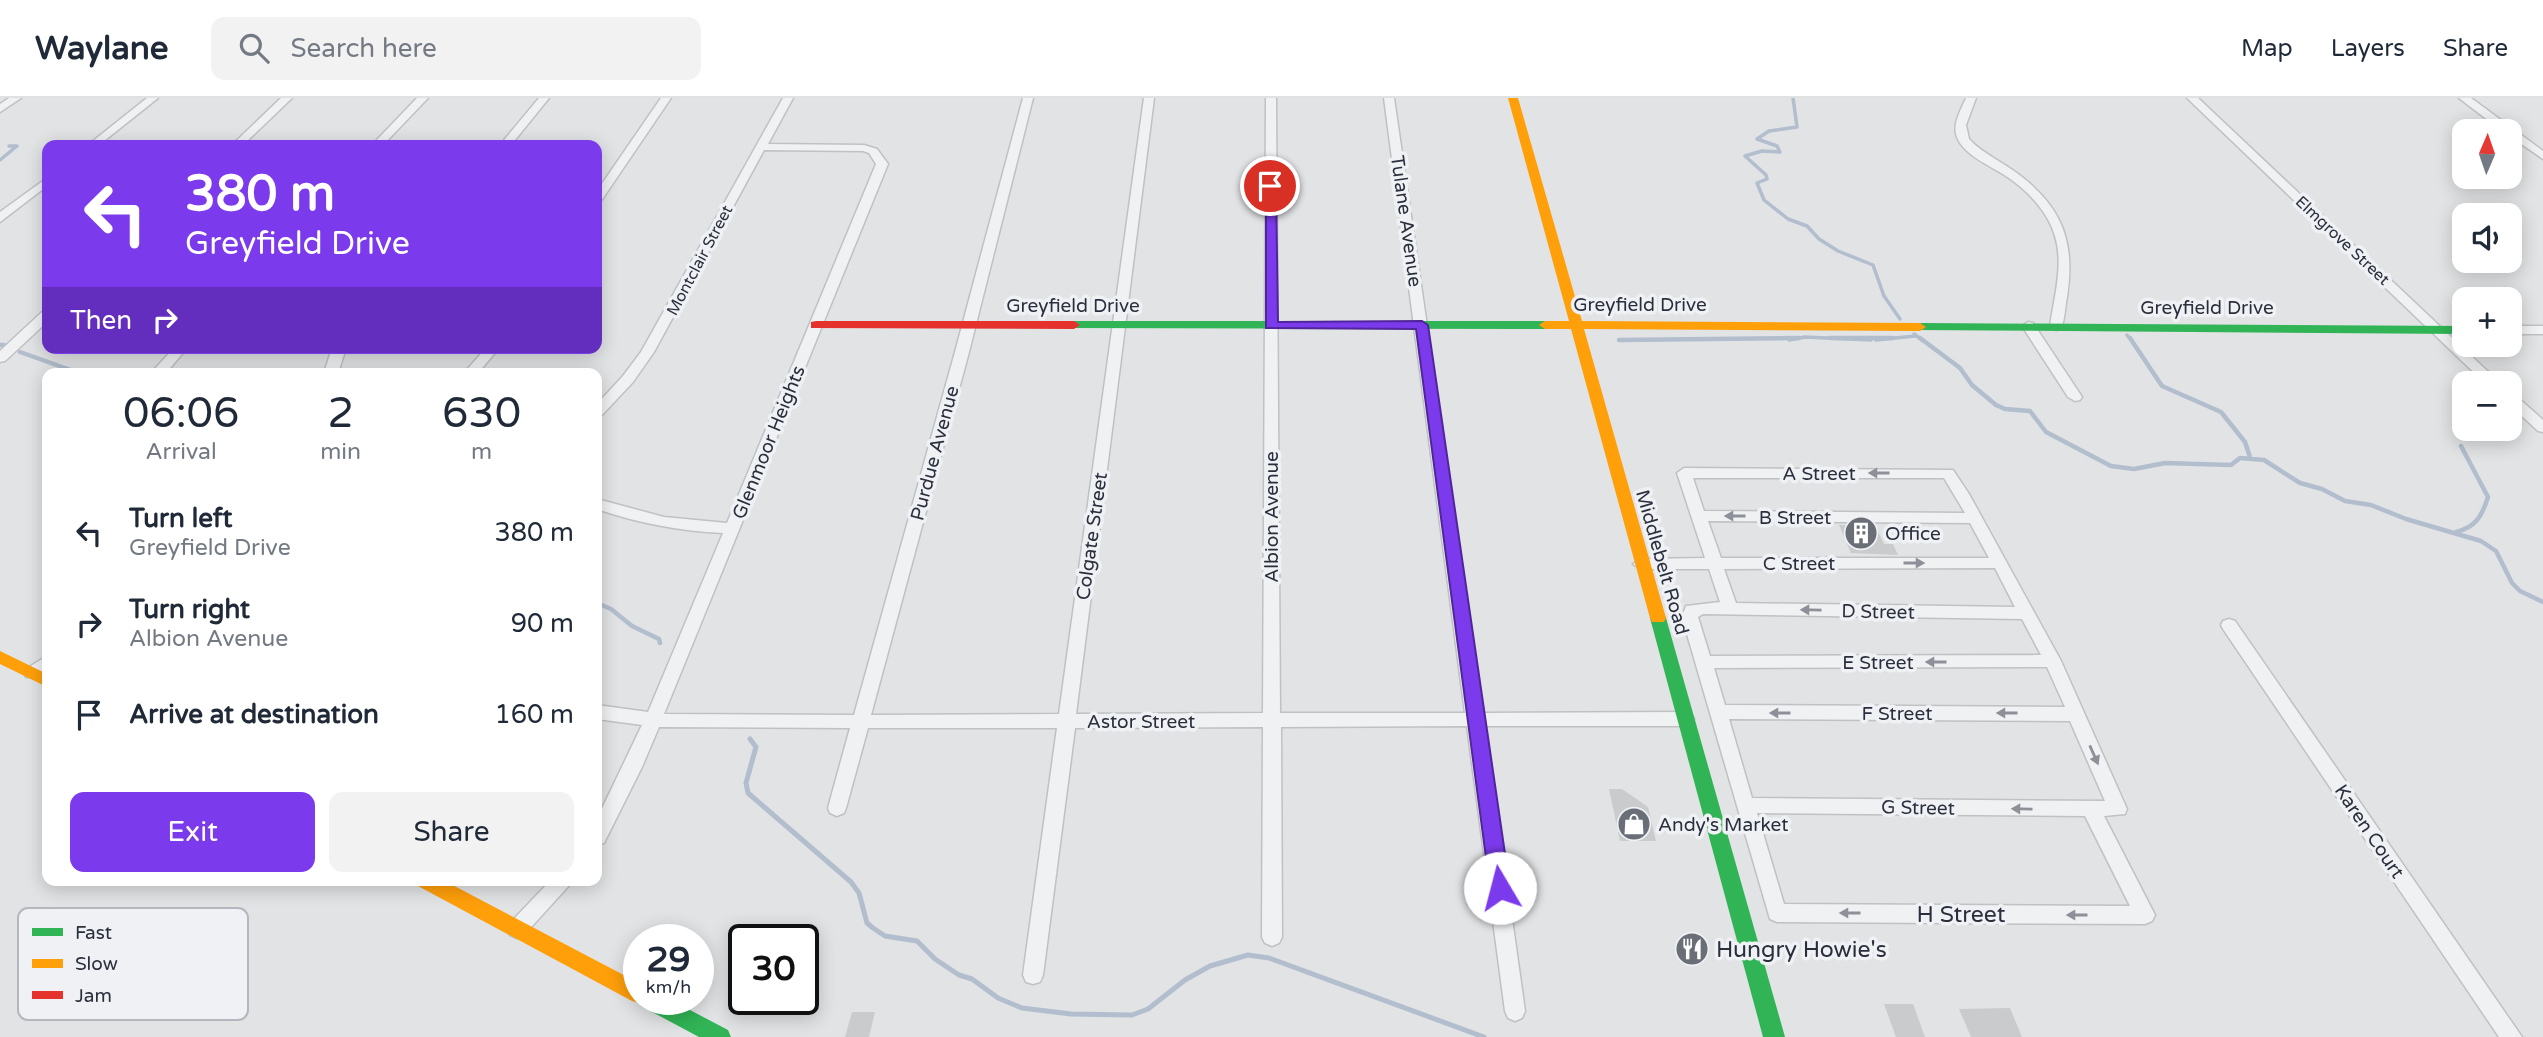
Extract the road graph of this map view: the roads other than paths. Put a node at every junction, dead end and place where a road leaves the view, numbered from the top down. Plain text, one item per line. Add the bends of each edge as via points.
1 (16, 98) edge
2 (153, 98) edge
3 (287, 98) edge
4 (423, 98) edge
5 (544, 98) edge
6 (666, 98) edge
7 (788, 98) edge
8 (1028, 98) edge
9 (1149, 98) edge
10 (1270, 98) edge
11 (1389, 98) edge
12 (1513, 98) edge
13 (1971, 98) edge
14 (2192, 98) edge
15 (2464, 98) edge
16 (0, 109) edge
17 (99, 140) edge
18 (242, 140) edge
19 (382, 140) edge
20 (510, 140) edge
21 (760, 147) junction
22 (2543, 156) edge
23 (42, 185) edge
24 (602, 191) edge
25 (0, 218) edge
26 (42, 320) edge
27 (816, 325) junction
28 (1422, 325) junction
29 (1575, 325) junction
30 (968, 326) junction
31 (1119, 326) junction
32 (1271, 326) junction
33 (2028, 326) junction
34 (2056, 326) junction
35 (2438, 330) junction
36 (2452, 330) edge
37 (2522, 330) edge
38 (2543, 330) edge
39 (175, 354) edge
40 (488, 354) edge
41 (0, 358) edge
42 (163, 368) edge
43 (475, 368) edge
44 (2481, 371) edge
45 (2075, 397) dead end
46 (602, 407) edge
47 (2522, 409) edge
48 (2543, 428) edge
49 (602, 506) edge
50 (1699, 516) junction
51 (1975, 518) junction
52 (733, 528) junction
53 (1714, 563) junction
54 (1999, 563) junction
55 (1642, 564) junction
56 (1730, 609) junction
57 (2026, 613) junction
58 (2229, 625) dead end
59 (0, 657) edge
60 (1703, 662) junction
61 (2053, 662) junction
62 (40, 677) edge
63 (1718, 712) junction
64 (602, 713) edge
65 (2076, 714) junction
66 (1272, 719) junction
67 (1685, 719) junction
68 (652, 720) junction
69 (1067, 720) junction
70 (1476, 720) junction
71 (860, 721) junction
72 (1746, 805) junction
73 (837, 808) dead end
74 (2091, 810) junction
75 (602, 828) edge
76 (436, 886) edge
77 (558, 886) edge
78 (517, 929) junction
79 (1272, 937) dead end
80 (1033, 975) dead end
81 (623, 986) edge
82 (1515, 1011) dead end
83 (678, 1015) edge
84 (720, 1037) edge
85 (1774, 1037) edge
86 (2511, 1037) edge

1 - 16 street
2 - 17 street
3 - 18 street
4 - 19 street
5 - 20 street
6 - 24 street
7 - 21 street, Montclair Street
8 - 30 street, Purdue Avenue
9 - 31 street, Colgate Street
10 - 32 street, Albion Avenue
11 - 28 street, Tulane Avenue
12 - 29 street, Middlebelt Road
13 - 34 street via 1960,129 1962,137 2020,181 2060,234 2066,257
14 - 35 street, Elmgrove Street
15 - 22 street
21 - 27 street, Glenmoor Heights via 864,148 873,151 882,164
21 - 46 street, Montclair Street via 647,352
23 - 25 street
26 - 41 street
27 - 30 street, Greyfield Drive
27 - 52 street, Glenmoor Heights
28 - 29 street, Greyfield Drive
28 - 32 street, Greyfield Drive
28 - 70 street, Tulane Avenue
29 - 33 street, Greyfield Drive
29 - 55 street, Middlebelt Road
30 - 31 street, Greyfield Drive
30 - 71 street, Purdue Avenue
31 - 32 street, Greyfield Drive
31 - 69 street, Colgate Street
32 - 66 street, Albion Avenue
33 - 34 street, Greyfield Drive
33 - 45 street
34 - 35 street, Greyfield Drive
35 - 36 street, Greyfield Drive
35 - 44 street, Elmgrove Street
37 - 38 street
39 - 42 street
40 - 43 street
47 - 48 street
49 - 52 street via 639,519
51 -> 50 street, B Street
51 -> 50 street, A Street via 1948,473 1684,473
50 - 53 street, A Street
51 - 54 street
52 - 68 street, Glenmoor Heights
53 -> 54 street, C Street
53 - 55 street, C Street
53 - 56 street, A Street
54 - 57 street
55 - 67 street, Middlebelt Road
57 -> 56 street, D Street
56 - 60 street, D Street via 1692,610
57 - 61 street
58 - 86 street, Karen Court
59 - 62 street
61 -> 60 street, E Street
60 - 63 street
61 - 65 street
65 -> 63 street, F Street
63 - 72 street
64 - 68 street, Astor Street
65 -> 74 street via 2118,809
66 - 69 street, Astor Street
66 - 70 street, Astor Street
66 - 79 street, Albion Avenue
67 - 70 street, Astor Street
67 - 85 street, Middlebelt Road
68 - 71 street, Astor Street
68 - 75 street, Glenmoor Heights
69 - 71 street, Astor Street
69 - 80 street, Colgate Street
70 - 82 street, Tulane Avenue
71 - 73 street, Purdue Avenue
74 -> 72 street, G Street
74 -> 72 street, H Street via 2145,915 1777,913
76 - 78 street
77 - 78 street
78 - 81 street
83 - 84 street

